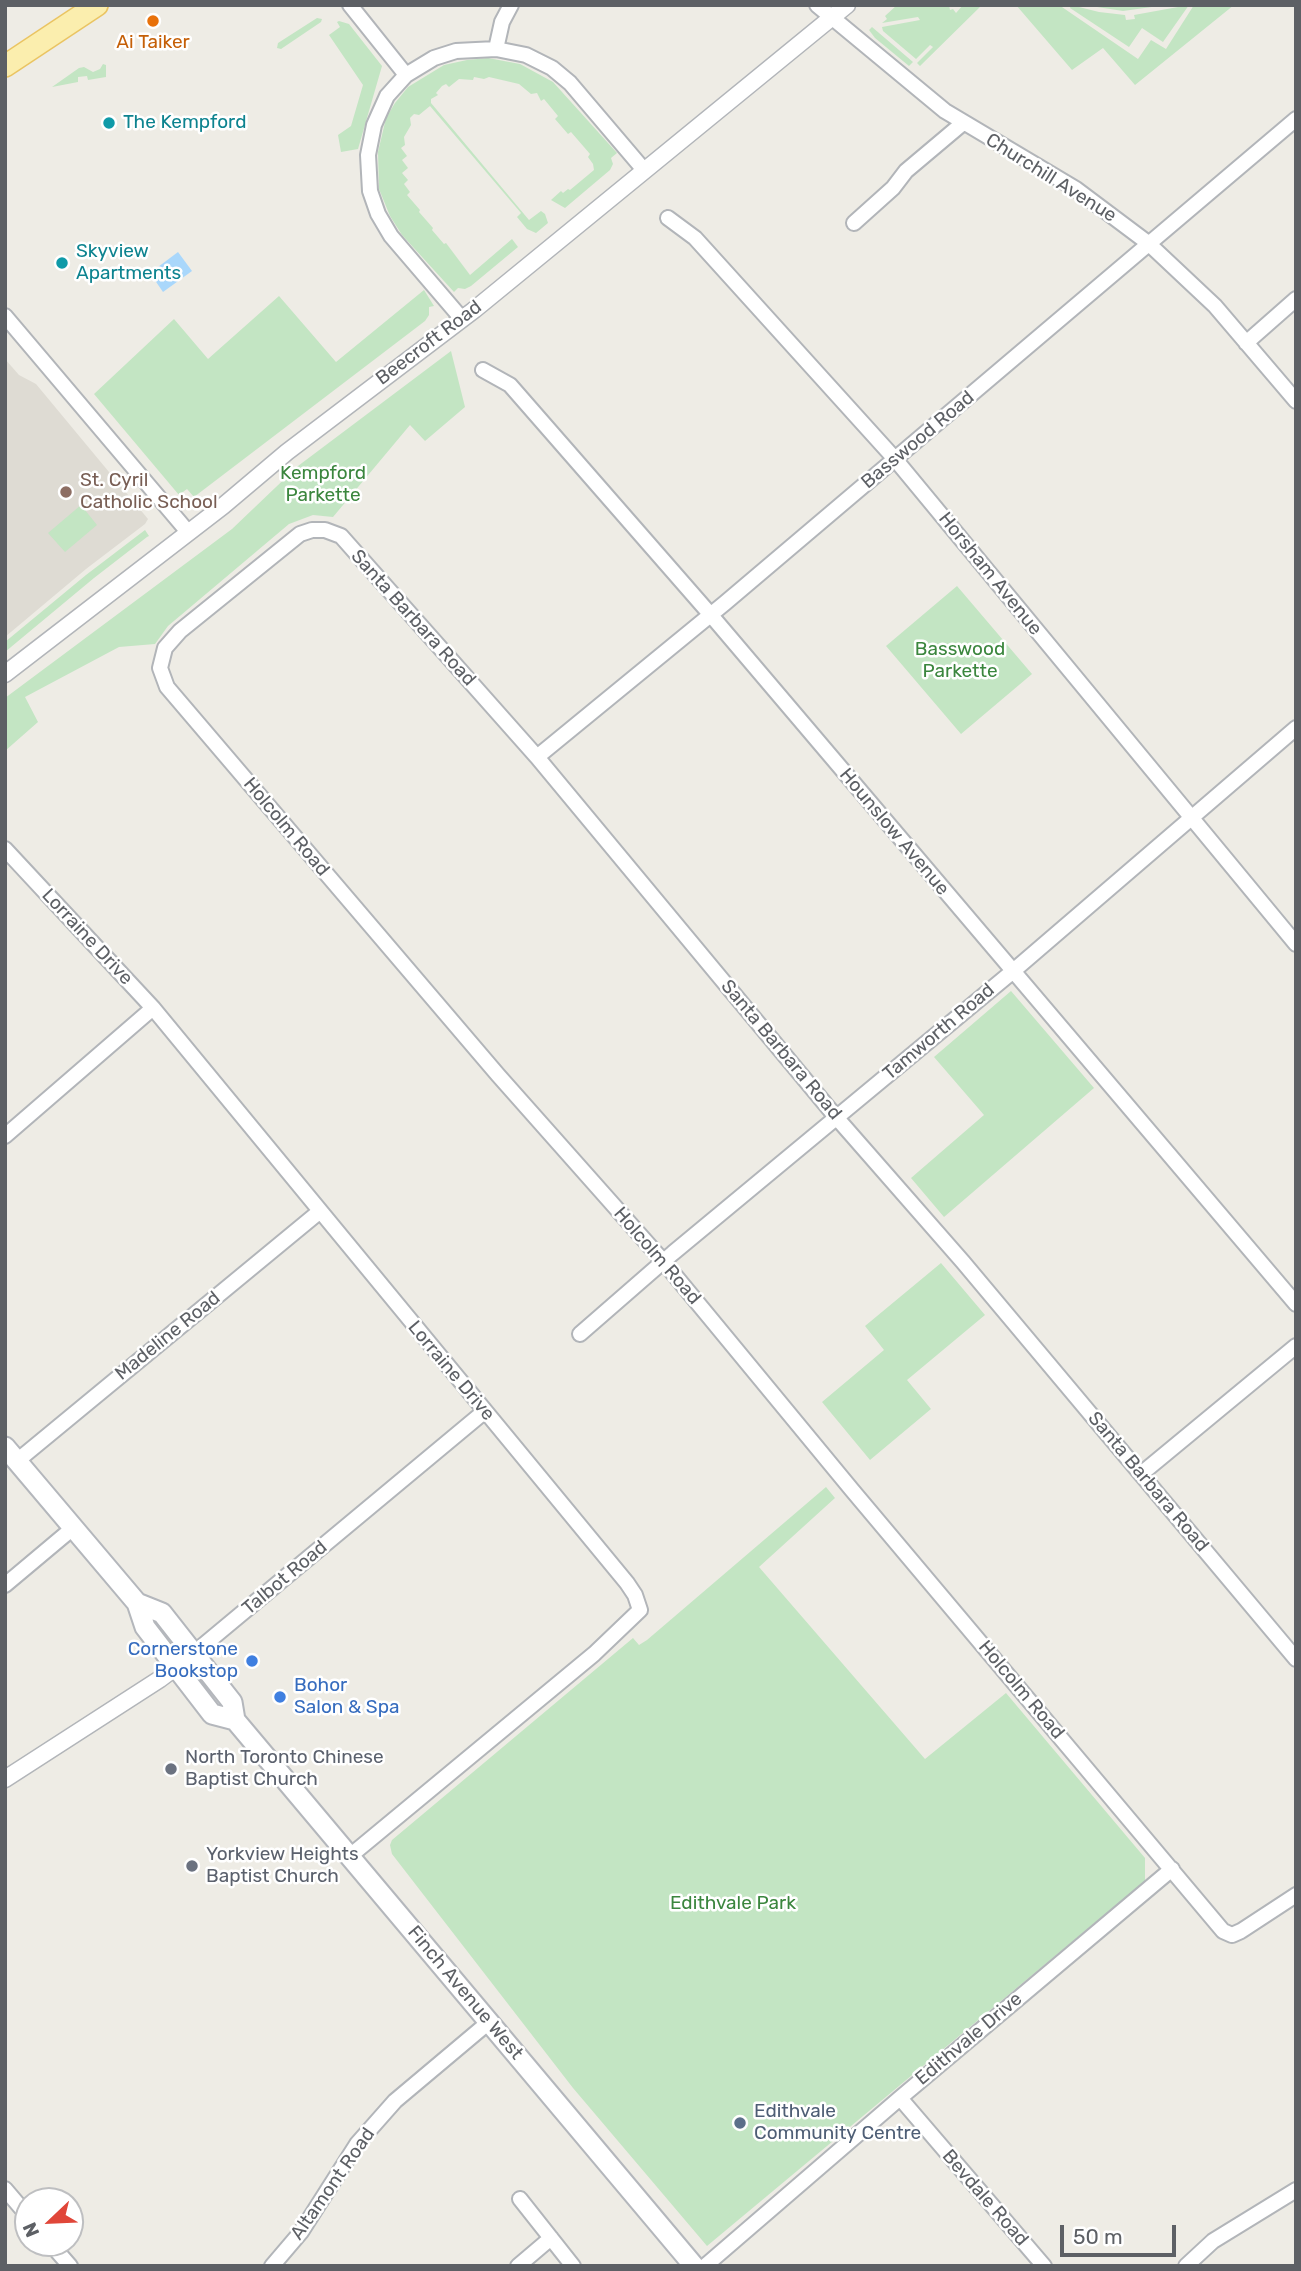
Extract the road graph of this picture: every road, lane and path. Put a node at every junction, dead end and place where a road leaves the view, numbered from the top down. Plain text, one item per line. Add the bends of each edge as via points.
1 (97, 5) edge
2 (350, 5) edge
3 (512, 5) edge
4 (817, 5) edge
5 (847, 5) edge
6 (832, 18) junction
7 (496, 49) junction
8 (5, 66) edge
9 (406, 75) junction
10 (1296, 119) edge
11 (963, 123) junction
12 (644, 170) junction
13 (668, 218) dead end
14 (854, 222) dead end
15 (1148, 243) junction
16 (1296, 299) edge
17 (5, 316) edge
18 (462, 319) junction
19 (1246, 343) junction
20 (483, 370) dead end
21 (1296, 401) edge
22 (895, 459) junction
23 (188, 532) junction
24 (240, 583) joint
25 (710, 614) junction
26 (5, 674) edge
27 (1296, 728) edge
28 (537, 757) junction
29 (1191, 819) junction
30 (5, 849) edge
31 (1296, 944) edge
32 (1012, 972) junction
33 (153, 1008) junction
34 (836, 1117) junction
35 (5, 1136) edge
36 (319, 1212) junction
37 (663, 1261) junction
38 (1296, 1304) edge
39 (580, 1334) dead end
40 (1296, 1346) edge
41 (485, 1411) junction
42 (9, 1452) edge
43 (1141, 1474) junction
44 (74, 1528) junction
45 (5, 1585) edge
46 (137, 1603) junction
47 (193, 1654) junction
48 (1296, 1659) edge
49 (176, 1667) junction
50 (235, 1720) junction
51 (5, 1779) edge
52 (350, 1856) junction
53 (1172, 1869) junction
54 (1296, 1895) edge
55 (489, 2022) junction
56 (900, 2098) junction
57 (1296, 2190) edge
58 (520, 2199) dead end
59 (551, 2238) junction
60 (272, 2266) edge
61 (518, 2266) edge
62 (573, 2266) edge
63 (694, 2266) edge
64 (705, 2266) edge
65 (1044, 2266) edge
66 (1186, 2266) edge

1 - 8 main road
2 - 9 street
3 - 7 street via 502,22
4 - 6 street, Churchill Avenue
5 - 6 street, Beecroft Road
6 - 11 street, Churchill Avenue
6 - 12 street, Beecroft Road
7 - 9 street via 449,53
7 - 12 street via 526,55 557,72
9 - 18 street via 387,96 374,125 368,155 370,191 391,236
10 - 15 street, Basswood Road
11 - 14 street
11 - 15 street, Churchill Avenue via 1076,189
12 - 18 street, Beecroft Road
13 - 22 street, Horsham Avenue via 695,238
15 - 19 street, Churchill Avenue via 1199,290
15 - 22 street, Basswood Road
16 - 19 street
17 - 23 street
18 - 23 street, Beecroft Road
19 - 21 street, Churchill Avenue
20 - 25 street, Hounslow Avenue via 510,385
22 - 25 street, Basswood Road
22 - 29 street, Horsham Avenue
23 - 26 street, Beecroft Road
24 - 28 street, Santa Barbara Road via 300,534 325,530 341,536
24 - 37 street, Holcolm Road via 165,648 160,668 167,687 489,1065
25 - 28 street, Basswood Road
25 - 32 street, Hounslow Avenue
27 - 29 street, Tamworth Road
28 - 34 street, Santa Barbara Road
29 - 31 street, Horsham Avenue
29 - 32 street, Tamworth Road
30 - 33 street, Lorraine Drive
32 - 34 street, Tamworth Road
32 - 38 street, Hounslow Avenue
33 - 35 street
33 - 36 street, Lorraine Drive
34 - 37 street, Tamworth Road
34 - 43 street, Santa Barbara Road
36 - 41 street, Lorraine Drive
36 - 42 street, Madeline Road
37 - 39 street, Tamworth Road
37 - 53 street, Holcolm Road
40 - 43 street
41 - 47 street, Talbot Road
41 - 52 street, Lorraine Drive via 627,1583 640,1610 594,1654
42 - 44 main road, Finch Avenue West
43 - 48 street, Santa Barbara Road
44 - 45 street
44 - 46 main road, Finch Avenue West
46 - 47 main road, Finch Avenue West via 162,1613
46 - 49 main road, Finch Avenue West via 145,1627
47 - 49 street, Talbot Road
47 - 50 main road, Finch Avenue West via 232,1702
49 - 50 main road, Finch Avenue West via 212,1714
49 - 51 street, Talbot Road
50 - 52 main road, Finch Avenue West
52 - 55 main road, Finch Avenue West
53 - 54 street, Holcolm Road via 1223,1931 1232,1935
53 - 56 street, Edithvale Drive
55 - 60 street, Altamont Road via 395,2101 357,2144 302,2232
55 - 63 main road, Finch Avenue West
56 - 64 street, Edithvale Drive
56 - 65 street, Bevdale Road
57 - 66 street via 1213,2241
58 - 59 street
59 - 61 street
59 - 62 street

